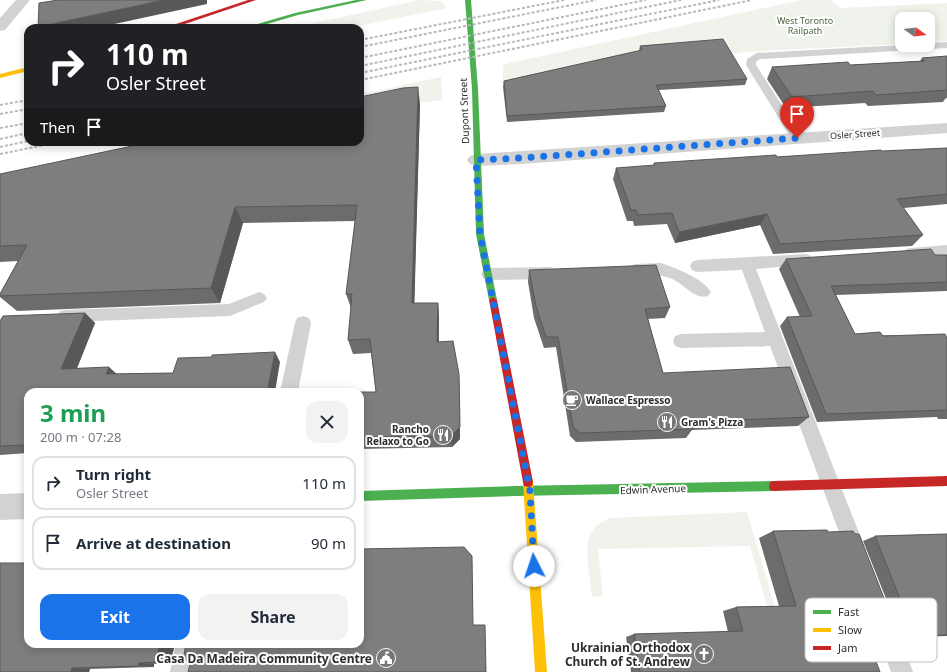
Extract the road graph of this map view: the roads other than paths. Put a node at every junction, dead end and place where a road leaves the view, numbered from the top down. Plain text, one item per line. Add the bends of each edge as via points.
1 (23, 0) edge
2 (252, 0) edge
3 (364, 0) edge
4 (468, 0) edge
5 (270, 12) dead end
6 (297, 14) junction
7 (178, 24) edge
8 (261, 24) edge
9 (0, 27) edge
10 (947, 46) edge
11 (24, 71) edge
12 (0, 76) edge
13 (947, 128) edge
14 (797, 138) junction
15 (476, 160) junction
16 (947, 250) edge
17 (893, 254) edge
18 (824, 259) edge
19 (747, 264) junction
20 (697, 266) dead end
21 (621, 271) edge
22 (565, 272) edge
23 (488, 274) junction
24 (703, 292) dead end
25 (259, 298) dead end
26 (48, 317) edge
27 (303, 323) dead end
28 (776, 339) junction
29 (681, 341) dead end
30 (290, 388) edge
31 (947, 481) edge
32 (831, 484) junction
33 (530, 491) junction
34 (364, 496) edge
35 (24, 506) edge
36 (0, 507) edge
37 (861, 564) edge
38 (186, 648) edge
39 (898, 662) edge
40 (181, 672) edge
41 (541, 672) edge
42 (902, 672) edge

1 - 9 street
2 - 7 main road
3 - 6 main road
4 - 15 main road, Dupont Street
5 - 6 main road
6 - 8 main road
10 - 14 lane via 753,58 751,65
11 - 12 main road
13 - 14 street, Osler Street
14 - 15 street, Osler Street
15 - 23 main road, Dupont Street via 480,234
16 - 17 lane
18 - 19 lane
19 - 20 lane
19 - 28 lane
21 - 24 lane via 661,269 681,276
22 - 23 lane
23 - 33 main road, Dupont Street
25 - 26 lane via 230,310
27 - 30 lane
28 - 29 lane
28 - 32 lane
31 - 32 main road, Edwin Avenue
32 - 33 main road, Edwin Avenue
32 - 37 lane
33 - 34 main road, Edwin Avenue
33 - 41 main road, Dupont Street
35 - 36 street
38 - 40 lane
39 - 42 lane

